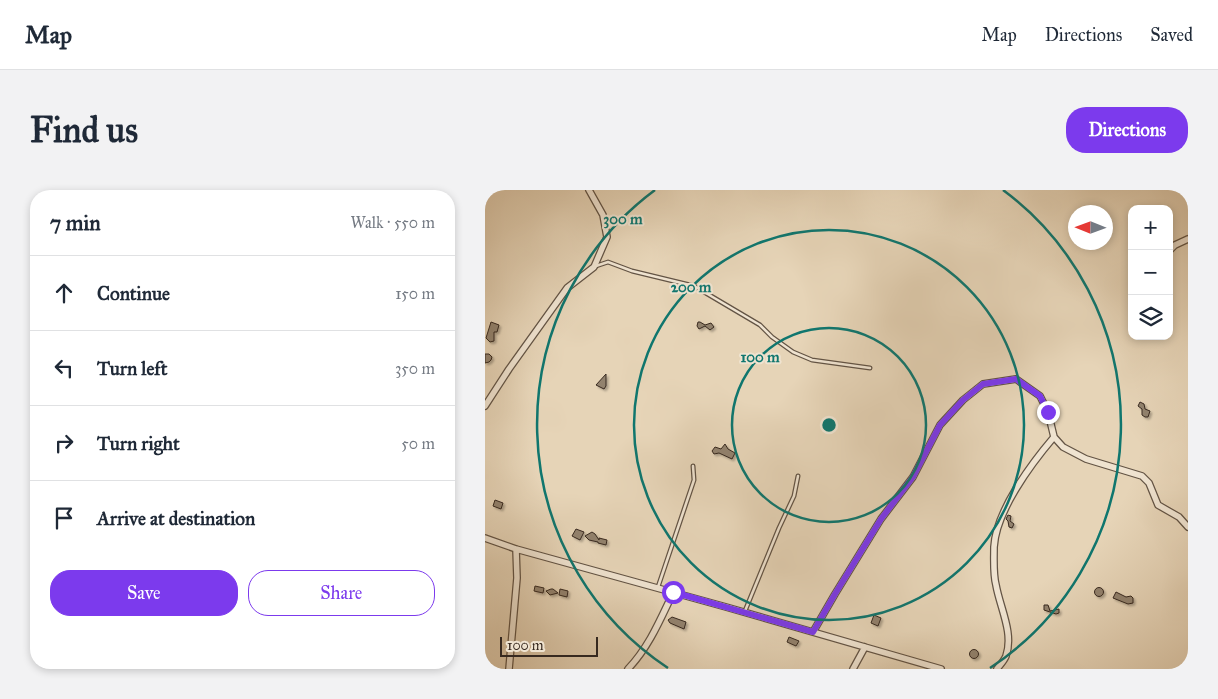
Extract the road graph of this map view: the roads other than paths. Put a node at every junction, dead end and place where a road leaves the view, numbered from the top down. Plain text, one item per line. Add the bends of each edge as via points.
1 (589, 190) edge
2 (1188, 239) edge
3 (1170, 250) edge
4 (594, 267) junction
5 (870, 368) dead end
6 (485, 406) edge
7 (1054, 437) junction
8 (693, 466) dead end
9 (798, 476) dead end
10 (1188, 527) edge
11 (485, 538) edge
12 (516, 549) junction
13 (657, 588) junction
14 (673, 592) junction
15 (745, 613) junction
16 (813, 632) junction
17 (865, 647) junction
18 (509, 669) edge
19 (628, 669) edge
20 (853, 669) edge
21 (941, 669) edge
22 (997, 669) edge

1 - 4 street via 603,215 607,237
2 - 3 street
4 - 5 lane via 609,262 694,286 760,324 793,352 812,360
4 - 6 street via 567,288
7 - 10 street via 1063,447 1086,458 1142,476 1149,483 1158,505 1179,517
7 - 16 street via 1040,396 1016,379 983,384 963,400 940,425 913,477 881,519
7 - 22 street via 1032,462 1017,487 999,525 994,545 995,584 1009,638 1006,657
8 - 13 lane via 693,480
9 - 15 lane via 794,496
11 - 12 street
12 - 13 street
12 - 18 street via 517,578
13 - 14 street
14 - 15 street
14 - 19 street via 655,631
15 - 16 street
16 - 17 street
17 - 20 street
17 - 21 street

